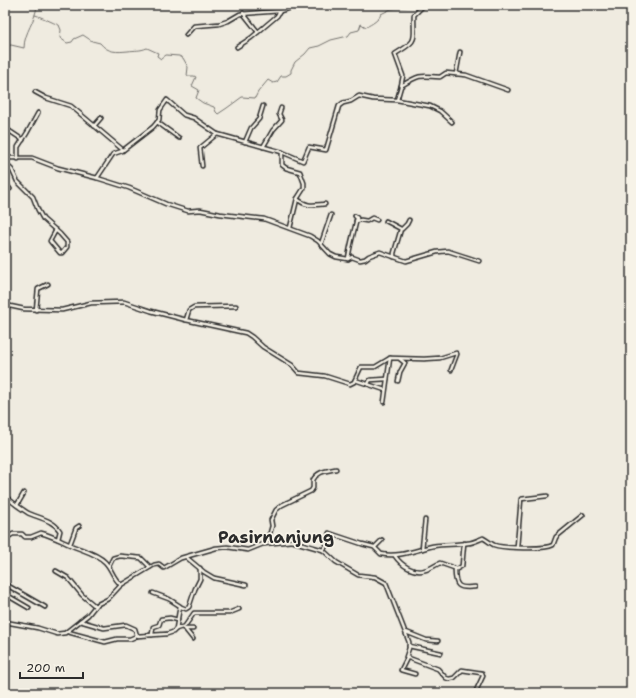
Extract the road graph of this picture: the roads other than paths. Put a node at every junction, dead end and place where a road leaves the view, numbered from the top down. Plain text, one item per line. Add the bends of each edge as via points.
1 (301, 5) edge
2 (424, 5) edge
3 (280, 11) junction
4 (243, 13) junction
5 (258, 32) junction
6 (186, 35) dead end
7 (237, 47) dead end
8 (460, 52) dead end
9 (456, 74) junction
10 (401, 86) junction
11 (508, 90) dead end
12 (35, 92) dead end
13 (397, 100) junction
14 (263, 106) dead end
15 (281, 108) dead end
16 (38, 113) dead end
17 (101, 118) dead end
18 (157, 122) junction
19 (452, 122) dead end
20 (94, 126) junction
21 (5, 128) edge
22 (217, 134) junction
23 (179, 138) dead end
24 (23, 140) junction
25 (245, 142) junction
26 (263, 147) junction
27 (123, 150) junction
28 (282, 152) junction
29 (5, 158) edge
30 (18, 159) junction
31 (5, 163) edge
32 (202, 166) dead end
33 (98, 178) junction
34 (5, 183) edge
35 (10, 189) dead end
36 (297, 199) junction
37 (325, 204) dead end
38 (330, 215) dead end
39 (355, 216) dead end
40 (377, 220) dead end
41 (409, 220) dead end
42 (356, 221) junction
43 (386, 221) dead end
44 (290, 228) junction
45 (56, 230) junction
46 (402, 230) junction
47 (321, 244) junction
48 (394, 257) junction
49 (348, 260) junction
50 (479, 261) dead end
51 (48, 284) dead end
52 (5, 305) edge
53 (236, 306) dead end
54 (36, 310) junction
55 (186, 320) junction
56 (390, 358) junction
57 (400, 359) junction
58 (451, 370) dead end
59 (387, 379) junction
60 (355, 380) junction
61 (398, 380) dead end
62 (368, 384) junction
63 (385, 390) junction
64 (384, 402) dead end
65 (336, 469) dead end
66 (24, 493) dead end
67 (5, 496) edge
68 (547, 496) dead end
69 (17, 505) junction
70 (583, 515) dead end
71 (425, 520) dead end
72 (79, 526) dead end
73 (5, 539) edge
74 (58, 539) junction
75 (382, 540) dead end
76 (464, 543) junction
77 (70, 544) junction
78 (263, 544) junction
79 (375, 547) junction
80 (517, 547) junction
81 (323, 550) junction
82 (422, 550) junction
83 (395, 556) junction
84 (186, 557) junction
85 (108, 567) junction
86 (150, 567) junction
87 (200, 568) junction
88 (455, 570) junction
89 (56, 571) dead end
90 (5, 584) edge
91 (121, 585) junction
92 (246, 585) dead end
93 (475, 587) dead end
94 (153, 592) dead end
95 (5, 594) edge
96 (95, 606) junction
97 (45, 607) dead end
98 (29, 608) dead end
99 (181, 608) junction
100 (239, 608) dead end
101 (178, 620) junction
102 (80, 621) junction
103 (5, 622) edge
104 (176, 629) junction
105 (184, 629) junction
106 (193, 629) dead end
107 (68, 632) junction
108 (405, 632) junction
109 (152, 635) junction
110 (137, 636) junction
111 (193, 639) dead end
112 (438, 641) dead end
113 (409, 646) junction
114 (441, 653) dead end
115 (407, 658) junction
116 (416, 674) dead end
117 (475, 693) edge

1 - 3 street
2 - 10 street via 414,15 413,40 395,54 403,76
3 - 4 street
3 - 5 street
4 - 5 street
4 - 6 street via 219,24 194,26
5 - 7 street
8 - 9 street
9 - 10 street via 444,74 440,77 420,76
9 - 11 street
10 - 13 street
12 - 20 street via 71,106
13 - 19 street via 430,106
13 - 28 street via 361,96 343,103 337,110 326,150 309,147 303,161
14 - 25 street via 260,119 251,128
15 - 26 street via 278,114 282,120
16 - 24 street
17 - 20 street
18 - 22 street via 160,110 168,100 184,115 194,118
18 - 23 street
18 - 27 street via 149,132
20 - 27 street
21 - 24 street
22 - 25 street
22 - 32 street via 200,148
24 - 30 street via 18,147
25 - 26 street
26 - 28 street
27 - 33 street via 113,154
28 - 36 street via 282,165 302,175 304,188
29 - 30 street
30 - 33 street via 34,159
31 - 45 street via 17,181 34,197 43,219
33 - 44 street via 188,211 200,210 261,218
34 - 35 street
36 - 37 street via 303,204
36 - 44 street
38 - 47 street
39 - 42 street
40 - 42 street via 372,218 367,221
41 - 46 street
42 - 49 street
43 - 46 street
44 - 47 street via 310,236
45 - 45 street via 68,243 62,253 50,241
46 - 48 street
47 - 49 street via 330,254
48 - 49 street via 380,252 365,259 352,257
48 - 50 street via 406,261 448,251
51 - 54 street via 38,289
52 - 54 street
53 - 55 street via 194,307 189,310
54 - 55 street via 62,310 95,302 124,302
55 - 60 street via 246,333 292,365 299,373 325,376 350,384
56 - 57 street
56 - 59 street
56 - 60 street via 375,367 361,367
57 - 58 street via 440,358 456,353
57 - 61 street via 405,363
59 - 62 street via 370,380
59 - 63 street
60 - 62 street
62 - 63 street
63 - 64 street
65 - 78 street via 320,473 313,480 311,491 276,510 271,519 270,533
66 - 69 street
67 - 69 street
68 - 80 street via 521,499
69 - 74 street via 56,527 60,531
70 - 80 street via 556,536 555,544 551,547
71 - 82 street
72 - 77 street
73 - 74 street via 13,534 31,537 41,533
74 - 77 street
75 - 79 street
76 - 80 street via 483,538 494,545
76 - 82 street
76 - 88 street via 462,566
77 - 85 street via 96,555 106,562
78 - 81 street via 292,541
78 - 84 street via 248,550 216,548
79 - 81 street via 328,534
79 - 83 street via 381,554
81 - 108 street via 338,564 358,575 375,577 386,583
82 - 83 street
83 - 88 street via 401,564 416,570 425,570 440,563
84 - 86 street via 164,568 158,564
84 - 87 street
85 - 86 street via 112,558 120,556 140,558
85 - 91 street
86 - 91 street
87 - 92 street via 214,578
87 - 99 street via 200,579 189,607
88 - 93 street via 458,585 464,588
89 - 96 street via 68,578 82,596
90 - 97 street
91 - 96 street via 108,599
94 - 99 street via 169,598
95 - 98 street
96 - 102 street
99 - 101 street
100 - 105 street via 229,613 193,614
101 - 104 street
101 - 109 street via 162,619 159,625 153,627
102 - 107 street
102 - 110 street via 104,628 128,625 135,629
103 - 107 street via 57,634
104 - 105 street
104 - 109 street via 167,634
105 - 106 street
105 - 111 street
107 - 110 street via 104,642
108 - 112 street via 426,640
108 - 113 street
109 - 110 street
113 - 114 street
113 - 115 street via 405,656
115 - 116 street via 401,670
115 - 117 street via 438,669 449,679 463,670 482,673

